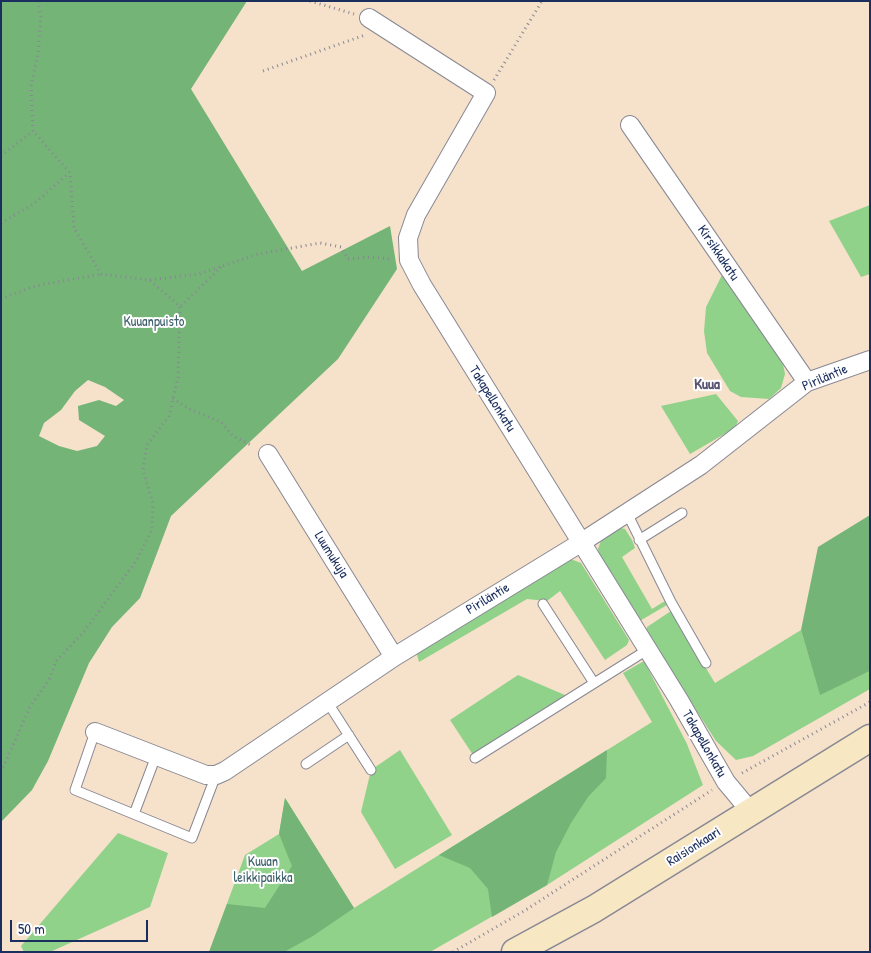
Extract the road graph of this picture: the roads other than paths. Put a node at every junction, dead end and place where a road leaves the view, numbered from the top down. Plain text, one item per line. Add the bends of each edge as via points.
1 (369, 18) road end
2 (630, 124) dead end
3 (870, 360) edge
4 (807, 382) junction
5 (268, 454) road end
6 (627, 513) junction
7 (682, 513) dead end
8 (639, 540) junction
9 (582, 542) junction
10 (543, 604) dead end
11 (648, 650) junction
12 (394, 657) junction
13 (706, 663) dead end
14 (594, 683) junction
15 (328, 703) junction
16 (95, 732) joint
17 (349, 735) junction
18 (870, 738) edge
19 (156, 756) junction
20 (475, 758) dead end
21 (306, 764) dead end
22 (371, 770) dead end
23 (216, 775) junction
24 (751, 812) junction
25 (134, 814) junction
26 (515, 952) edge

1 - 9 street, Takapellonkatu via 486,93 416,215 408,238 409,260
2 - 4 street, Kirsikkakatu
3 - 4 street, Piriläntie
4 - 6 street, Piriläntie via 701,465
5 - 12 street, Luumukuja
6 - 8 lane
6 - 9 street, Piriläntie
7 - 8 lane
8 - 13 lane
9 - 11 street, Takapellonkatu
9 - 12 street, Piriläntie
10 - 14 lane
11 - 14 lane
11 - 24 street, Takapellonkatu via 726,782
12 - 15 street, Piriläntie
14 - 20 lane
15 - 17 lane
15 - 23 street, Piriläntie
16 - 19 street
16 - 25 lane via 75,790
17 - 21 lane
17 - 22 lane
18 - 24 main road, Raisionkaari
19 - 23 street via 206,775
19 - 25 lane
23 - 25 lane via 192,838
24 - 26 main road, Raisionkaari via 594,909

